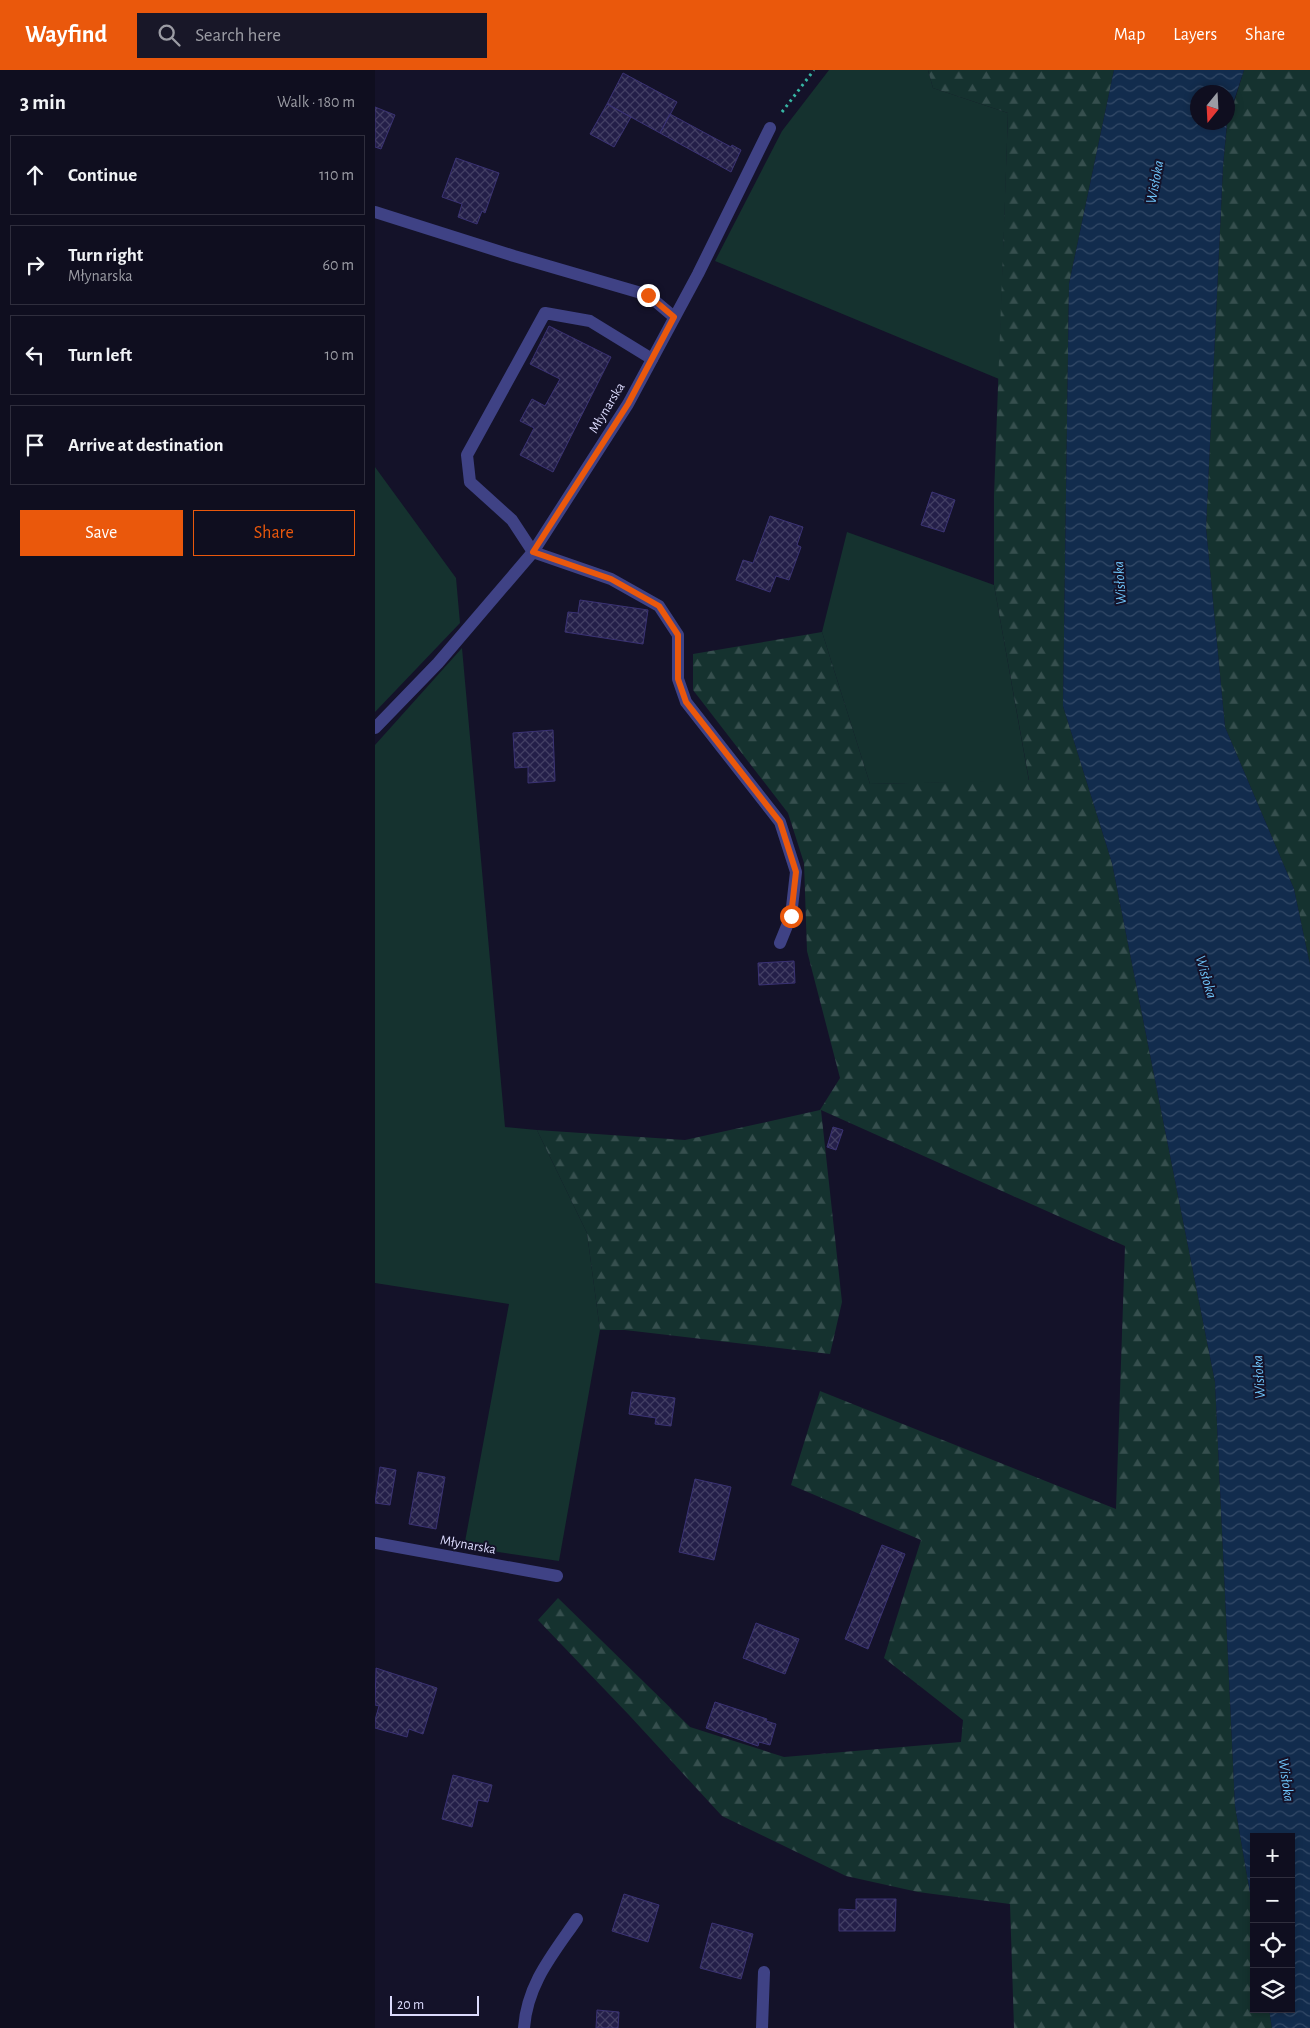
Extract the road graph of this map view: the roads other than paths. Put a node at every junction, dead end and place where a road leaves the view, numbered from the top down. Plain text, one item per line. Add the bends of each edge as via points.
1 (770, 128) road end
2 (375, 212) edge
3 (674, 317) junction
4 (652, 359) junction
5 (533, 552) junction
6 (375, 728) edge
7 (780, 942) dead end
8 (375, 1543) edge
9 (557, 1576) dead end
10 (577, 1919) dead end
11 (764, 1972) dead end
12 (524, 2028) edge
13 (762, 2028) edge

1 - 3 street, Młynarska
2 - 3 street via 648,295
3 - 4 street, Młynarska
4 - 5 street, Młynarska via 628,404
4 - 5 street via 589,321 545,313 467,455 470,482 512,520
5 - 6 street, Młynarska via 439,663
5 - 7 street via 611,579 659,606 678,635 678,679 686,702 780,822 783,831 796,872 791,916
8 - 9 street, Młynarska
10 - 12 street via 540,1971 525,2011
11 - 13 street

